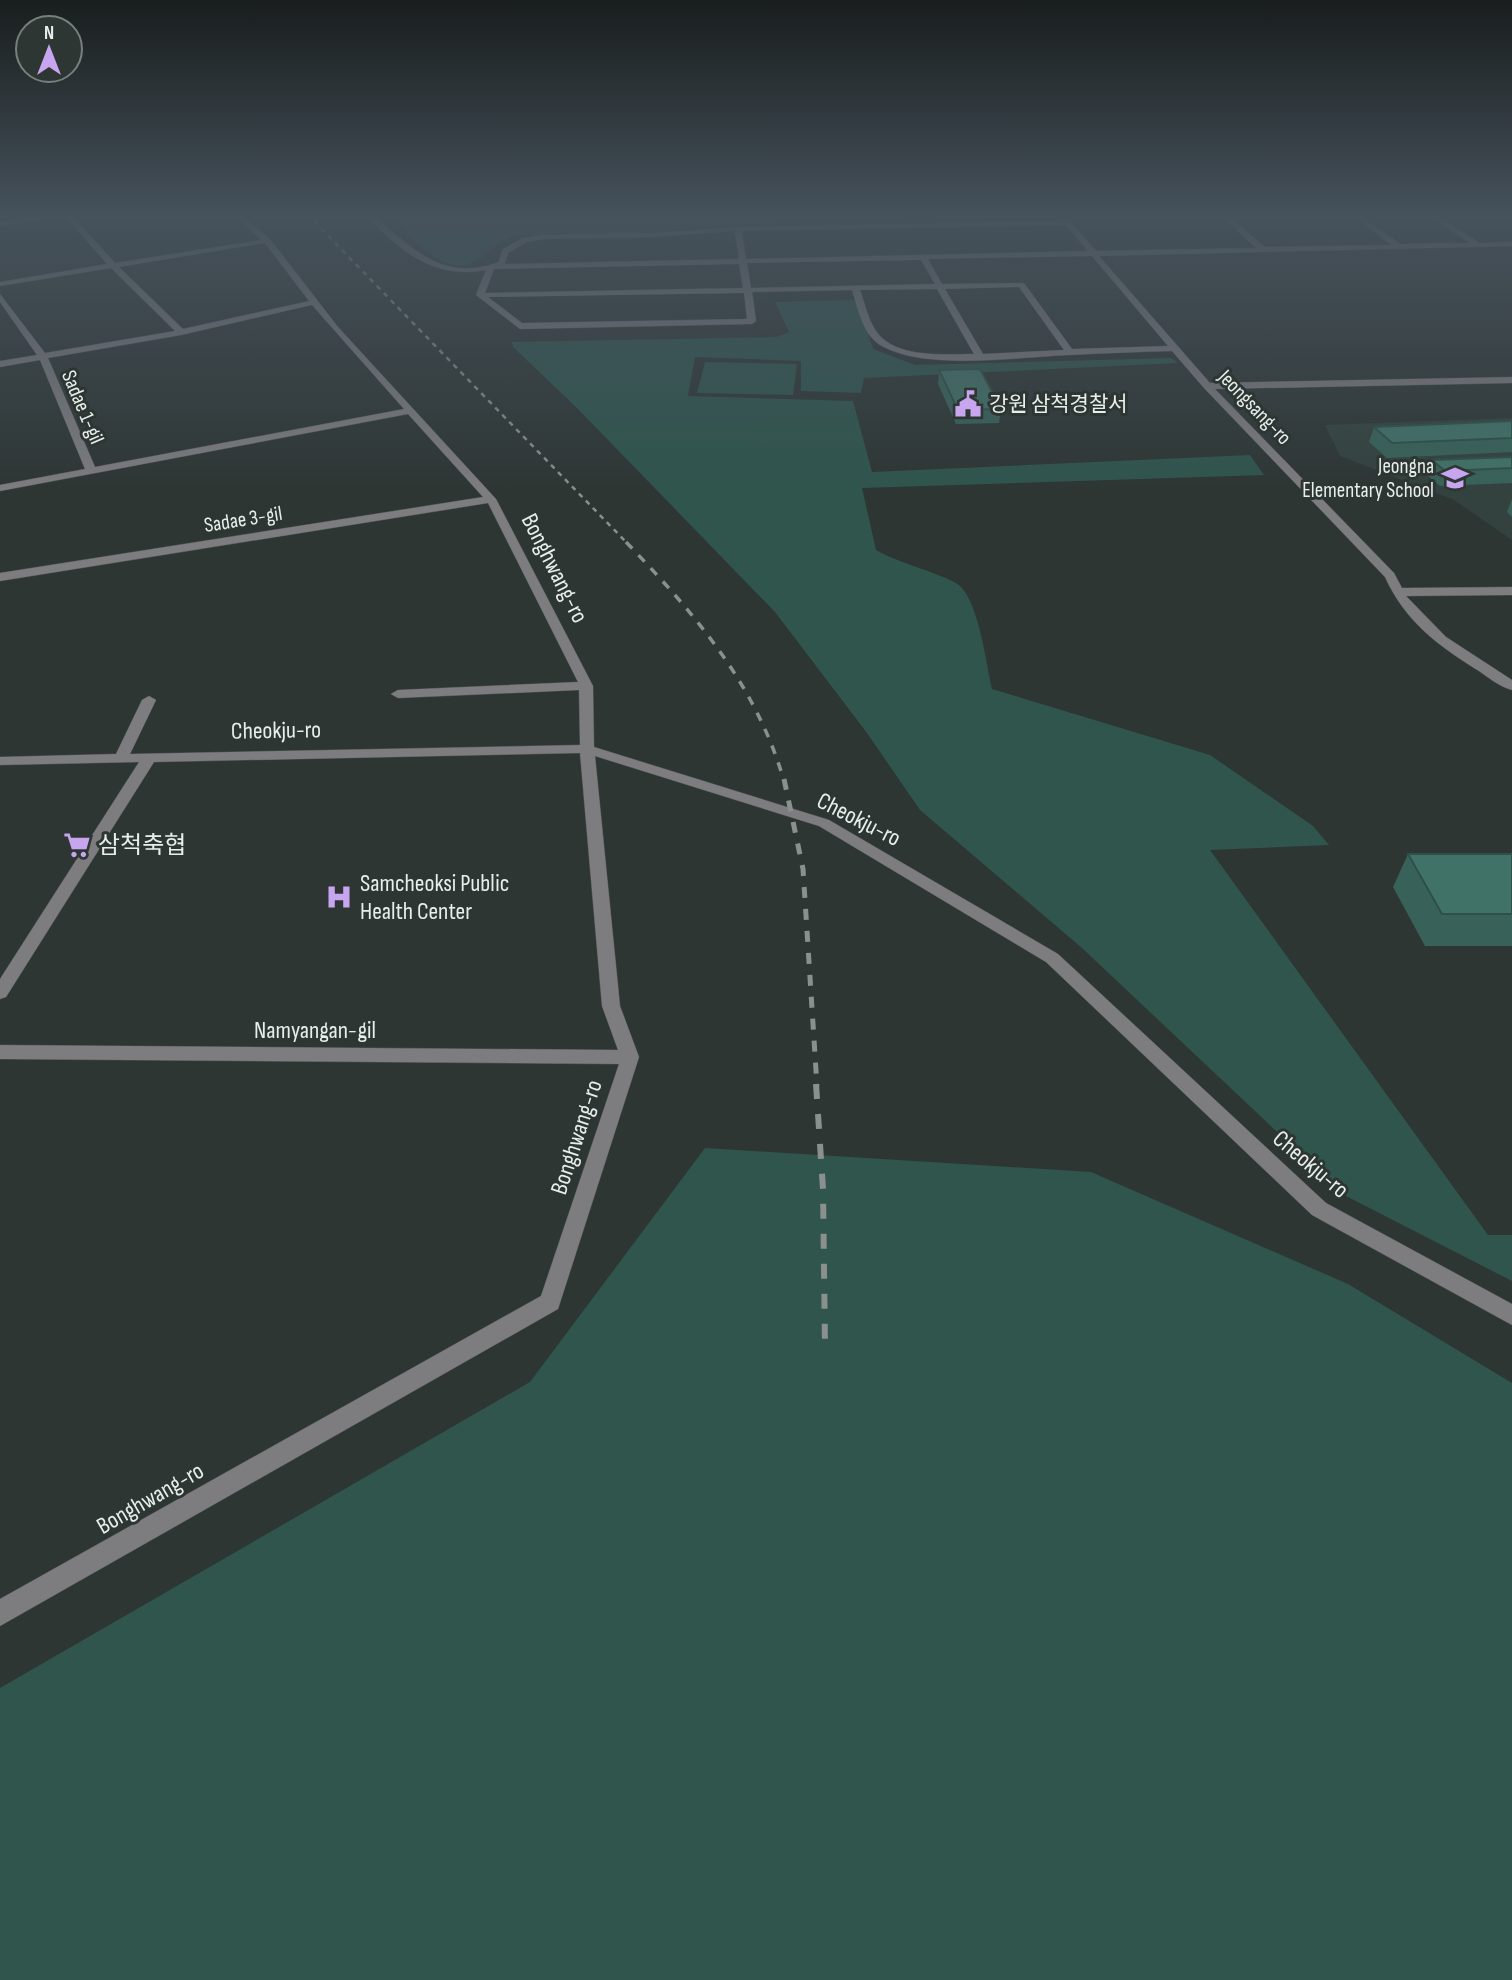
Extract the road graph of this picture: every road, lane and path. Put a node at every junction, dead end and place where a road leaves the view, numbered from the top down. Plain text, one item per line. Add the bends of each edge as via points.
1 (7, 306) edge
2 (155, 306) edge
3 (297, 306) edge
4 (315, 306) edge
5 (495, 306) edge
6 (749, 306) edge
7 (862, 306) edge
8 (950, 306) edge
9 (1037, 306) edge
10 (1137, 306) edge
11 (181, 332) junction
12 (1173, 348) junction
13 (1070, 352) junction
14 (979, 355) junction
15 (43, 357) junction
16 (0, 364) edge
17 (1512, 380) edge
18 (1207, 386) junction
19 (411, 411) junction
20 (91, 471) junction
21 (0, 488) edge
22 (491, 499) junction
23 (0, 577) edge
24 (1512, 591) edge
25 (1396, 592) junction
26 (586, 686) junction
27 (1512, 686) edge
28 (398, 694) dead end
29 (149, 700) dead end
30 (587, 749) junction
31 (150, 757) junction
32 (120, 760) junction
33 (0, 761) edge
34 (0, 993) edge
35 (0, 1052) edge
36 (630, 1057) junction
37 (1512, 1315) edge
38 (0, 1614) edge

1 - 15 street, Sadae 1-gil
2 - 11 street
3 - 11 street, Sadae 1-gil
4 - 19 street, Bonghwang-ro
5 - 6 street via 520,326 548,326 752,321
7 - 14 street via 872,332 884,344 936,356
8 - 14 street
9 - 13 street
10 - 12 street, Jeongsang-ro
11 - 15 street, Sadae 1-gil
12 - 13 street
12 - 18 street, Jeongsang-ro
13 - 14 street
15 - 16 street, Sadae 1-gil
15 - 20 street, Sadae 1-gil
17 - 18 street
18 - 25 street, Jeongsang-ro via 1390,576
19 - 20 street
19 - 22 street, Bonghwang-ro
20 - 21 street
22 - 23 street, Sadae 3-gil
22 - 26 street, Bonghwang-ro
24 - 25 street
25 - 27 street, Jeongsang-ro via 1447,646
26 - 28 street
26 - 30 street, Bonghwang-ro
29 - 32 street
30 - 31 street, Cheokju-ro
30 - 36 street, Bonghwang-ro via 611,1006
30 - 37 street, Cheokju-ro via 824,823 1052,958 1319,1209
31 - 32 street, Cheokju-ro
31 - 34 street
32 - 33 street, Cheokju-ro
35 - 36 street, Namyangan-gil
36 - 38 street, Bonghwang-ro via 550,1301

